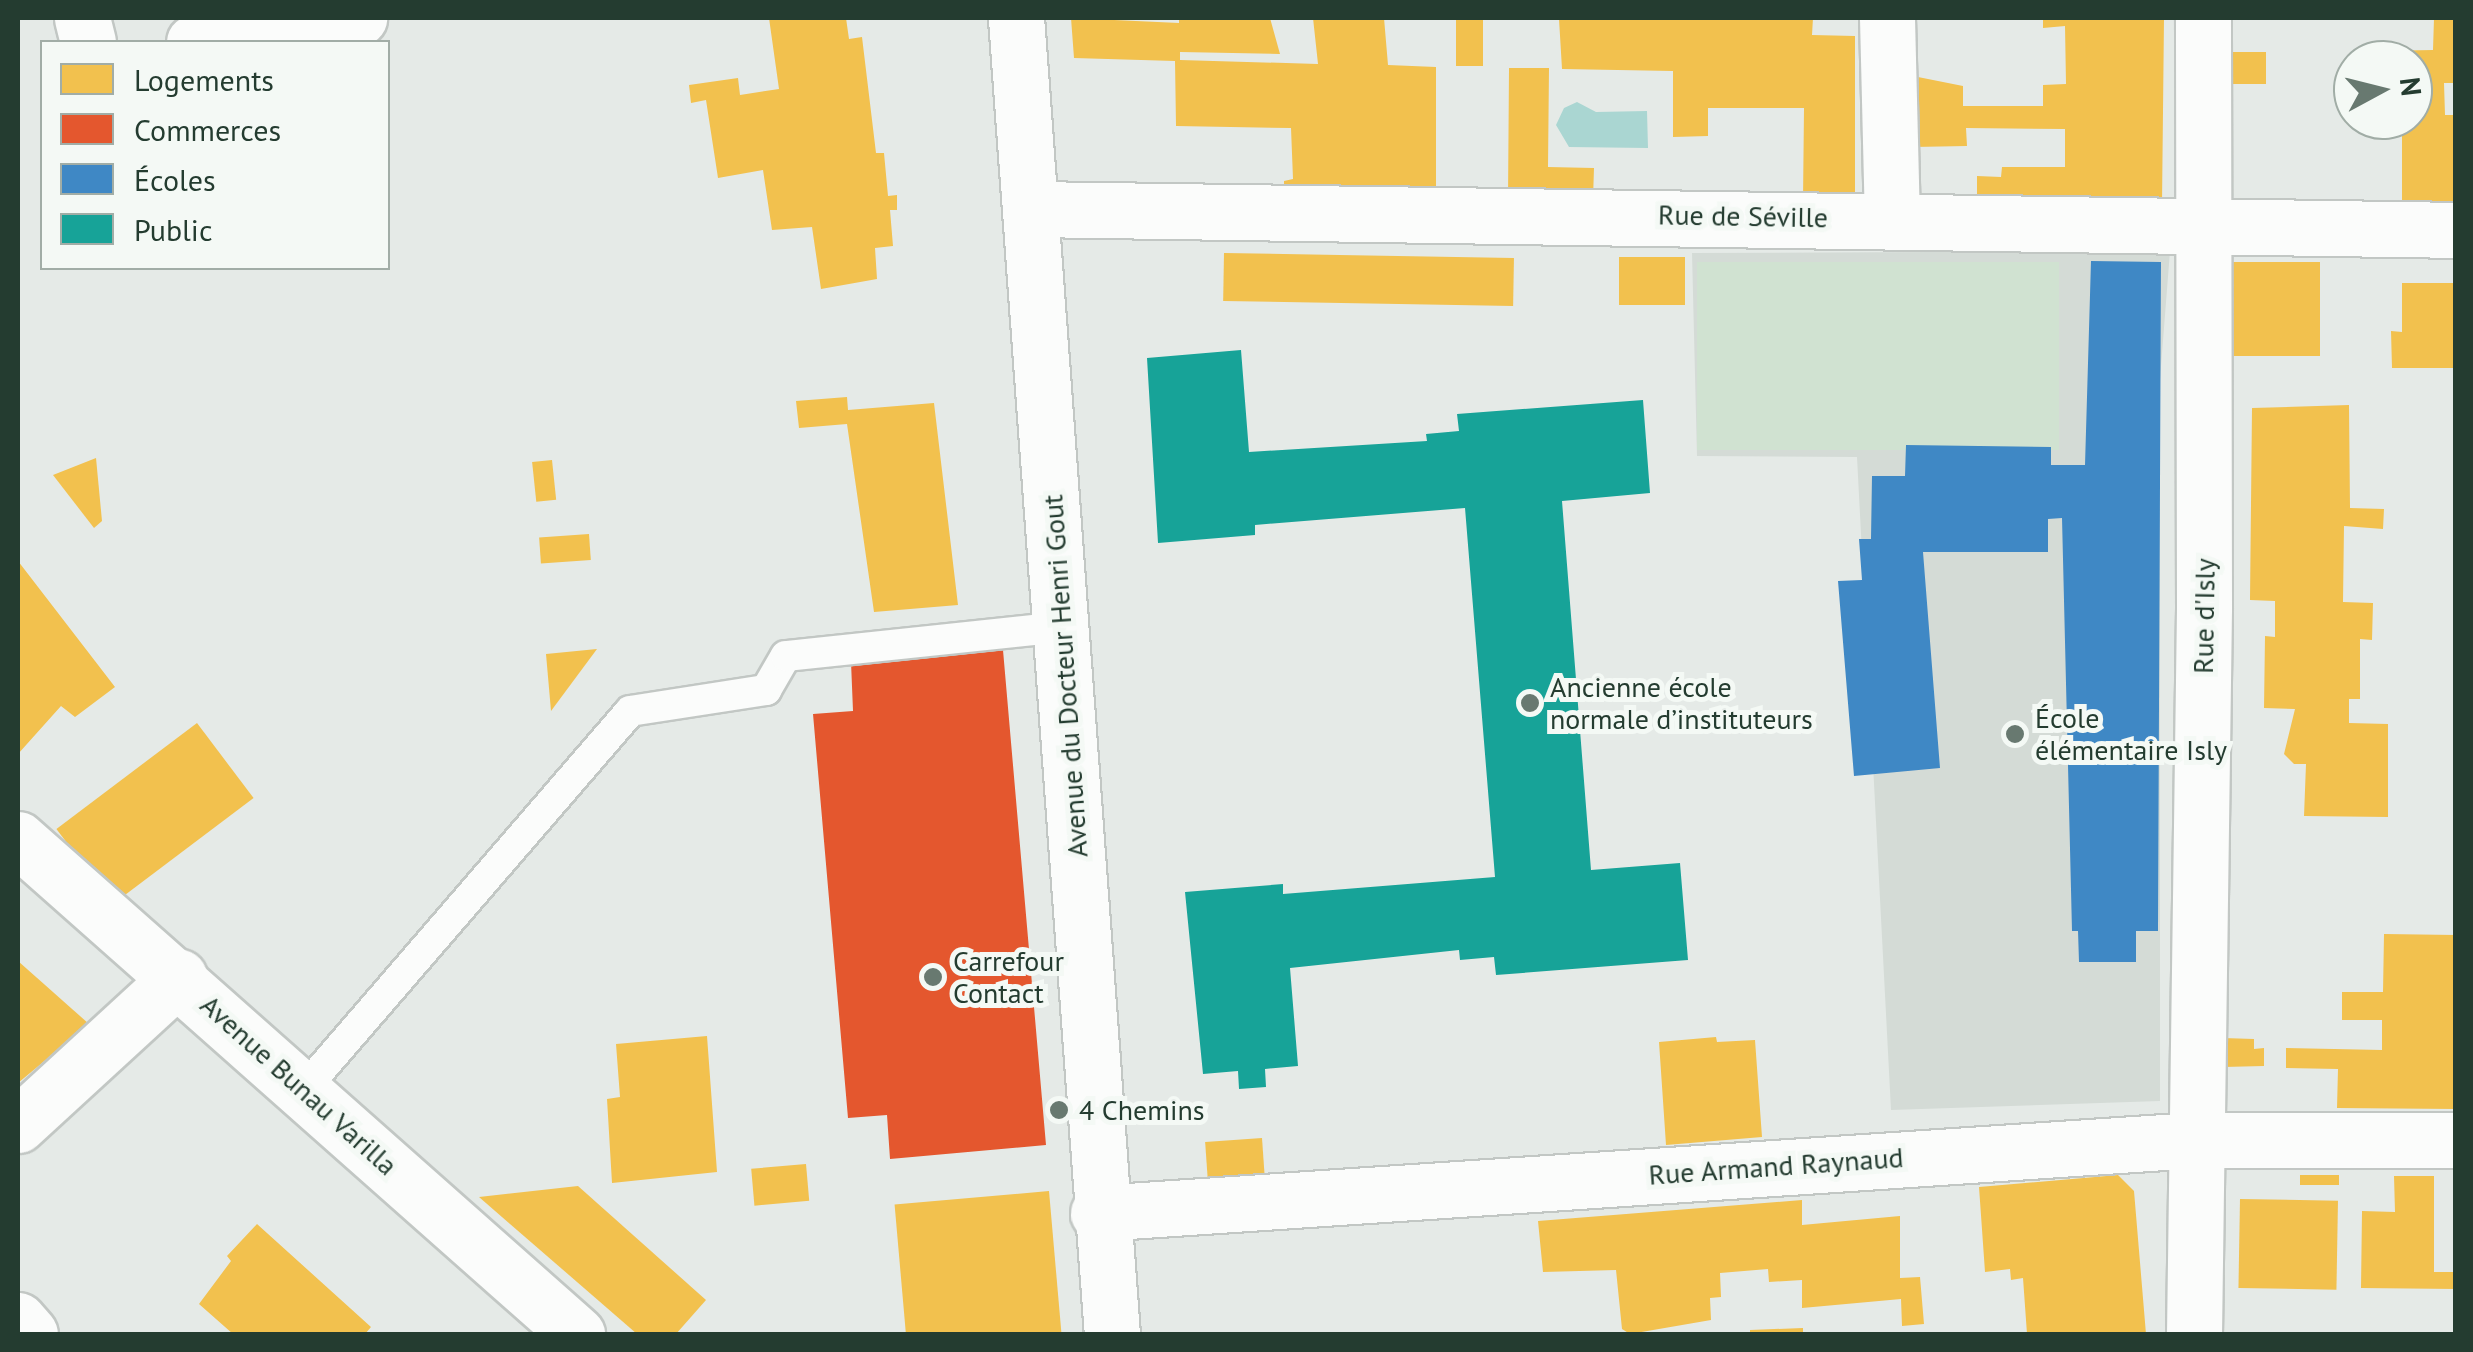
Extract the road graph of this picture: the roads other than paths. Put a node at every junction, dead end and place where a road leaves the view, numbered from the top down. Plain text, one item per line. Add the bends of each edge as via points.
1 (360, 18) edge
2 (1016, 18) edge
3 (1887, 18) edge
4 (2203, 18) edge
5 (208, 40) edge
6 (1031, 209) junction
7 (1892, 217) junction
8 (2204, 228) junction
9 (2456, 230) edge
10 (1063, 627) junction
11 (18, 839) edge
12 (180, 977) junction
13 (304, 1089) junction
14 (18, 1125) edge
15 (2194, 1140) junction
16 (2456, 1140) edge
17 (1098, 1213) junction
18 (18, 1320) edge
19 (30, 1334) edge
20 (577, 1334) edge
21 (1112, 1334) edge
22 (2194, 1334) edge

1 - 5 street
2 - 6 street, Avenue du Docteur Henri Gout
3 - 7 street
4 - 8 street, Rue d'Isly
6 - 7 street, Rue de Séville
6 - 10 street, Avenue du Docteur Henri Gout
7 - 8 street, Rue de Séville
8 - 9 street, Rue de Séville
8 - 15 street, Rue d'Isly
10 - 13 lane via 786,656 766,690 630,711
10 - 17 street, Avenue du Docteur Henri Gout
11 - 12 street, Avenue Bunau Varilla
12 - 13 street, Avenue Bunau Varilla
12 - 14 street
13 - 20 street, Avenue Bunau Varilla
15 - 16 street, Rue Armand Raynaud
15 - 17 street, Rue Armand Raynaud
15 - 22 street, Rue d'Isly
17 - 21 street, Avenue du Docteur Henri Gout
18 - 19 street

